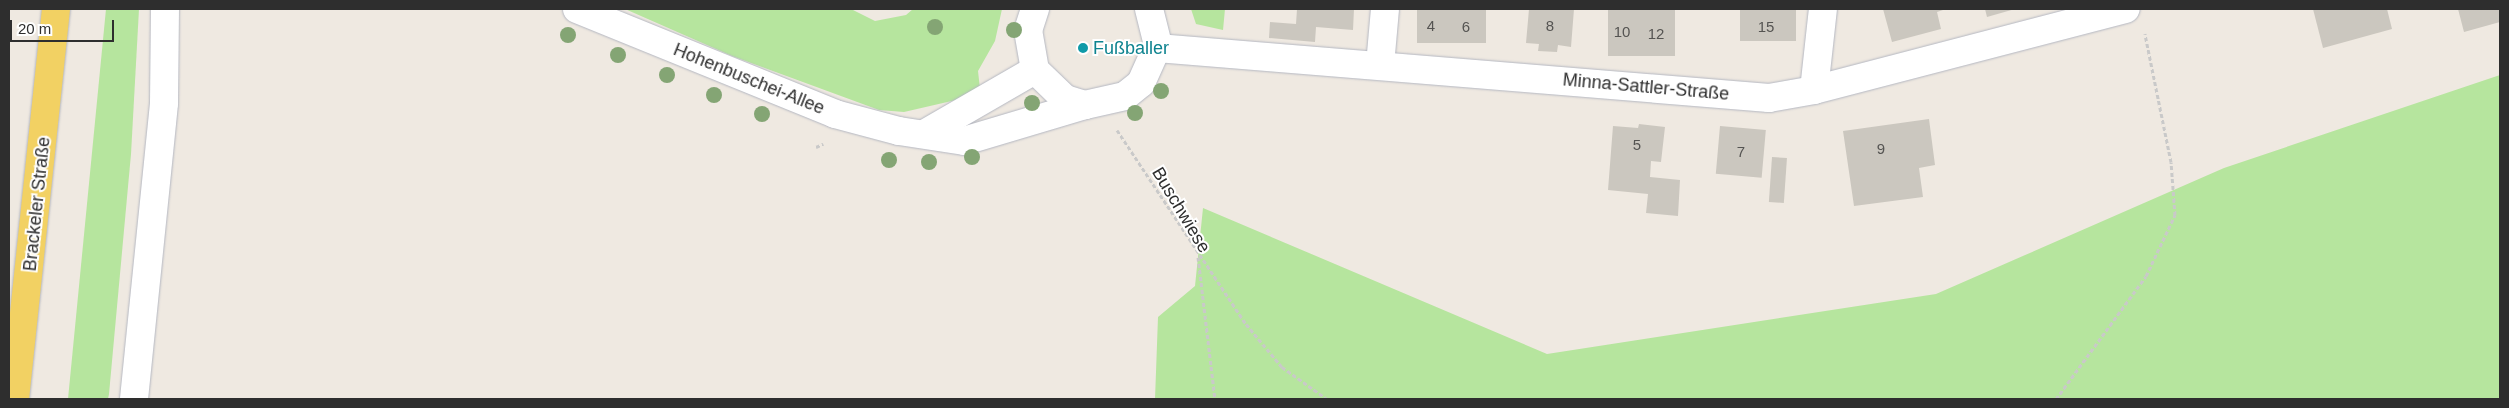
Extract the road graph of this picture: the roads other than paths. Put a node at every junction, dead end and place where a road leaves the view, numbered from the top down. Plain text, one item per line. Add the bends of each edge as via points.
1 (56, 9) edge
2 (165, 9) edge
3 (578, 9) edge
4 (1035, 9) edge
5 (1149, 9) edge
6 (1385, 9) edge
7 (1824, 9) edge
8 (2135, 18) edge
9 (1157, 48) junction
10 (1380, 65) junction
11 (1035, 70) junction
12 (1814, 90) junction
13 (1095, 104) junction
14 (924, 134) junction
15 (15, 399) edge
16 (134, 399) edge

1 - 15 main road, Brackeler Straße
2 - 16 street via 164,103
3 - 14 street, Hohenbuschei-Allee via 861,124
4 - 11 street via 1028,30
5 - 9 street via 1156,23
6 - 10 street
7 - 12 street
8 - 12 street, Minna-Sattler-Straße
9 - 10 street, Minna-Sattler-Straße
9 - 13 street, Hohenbuschei-Allee via 1141,83
10 - 12 street, Minna-Sattler-Straße via 1769,98
11 - 13 street via 1048,87
11 - 14 street
13 - 14 street, Hohenbuschei-Allee via 964,141

